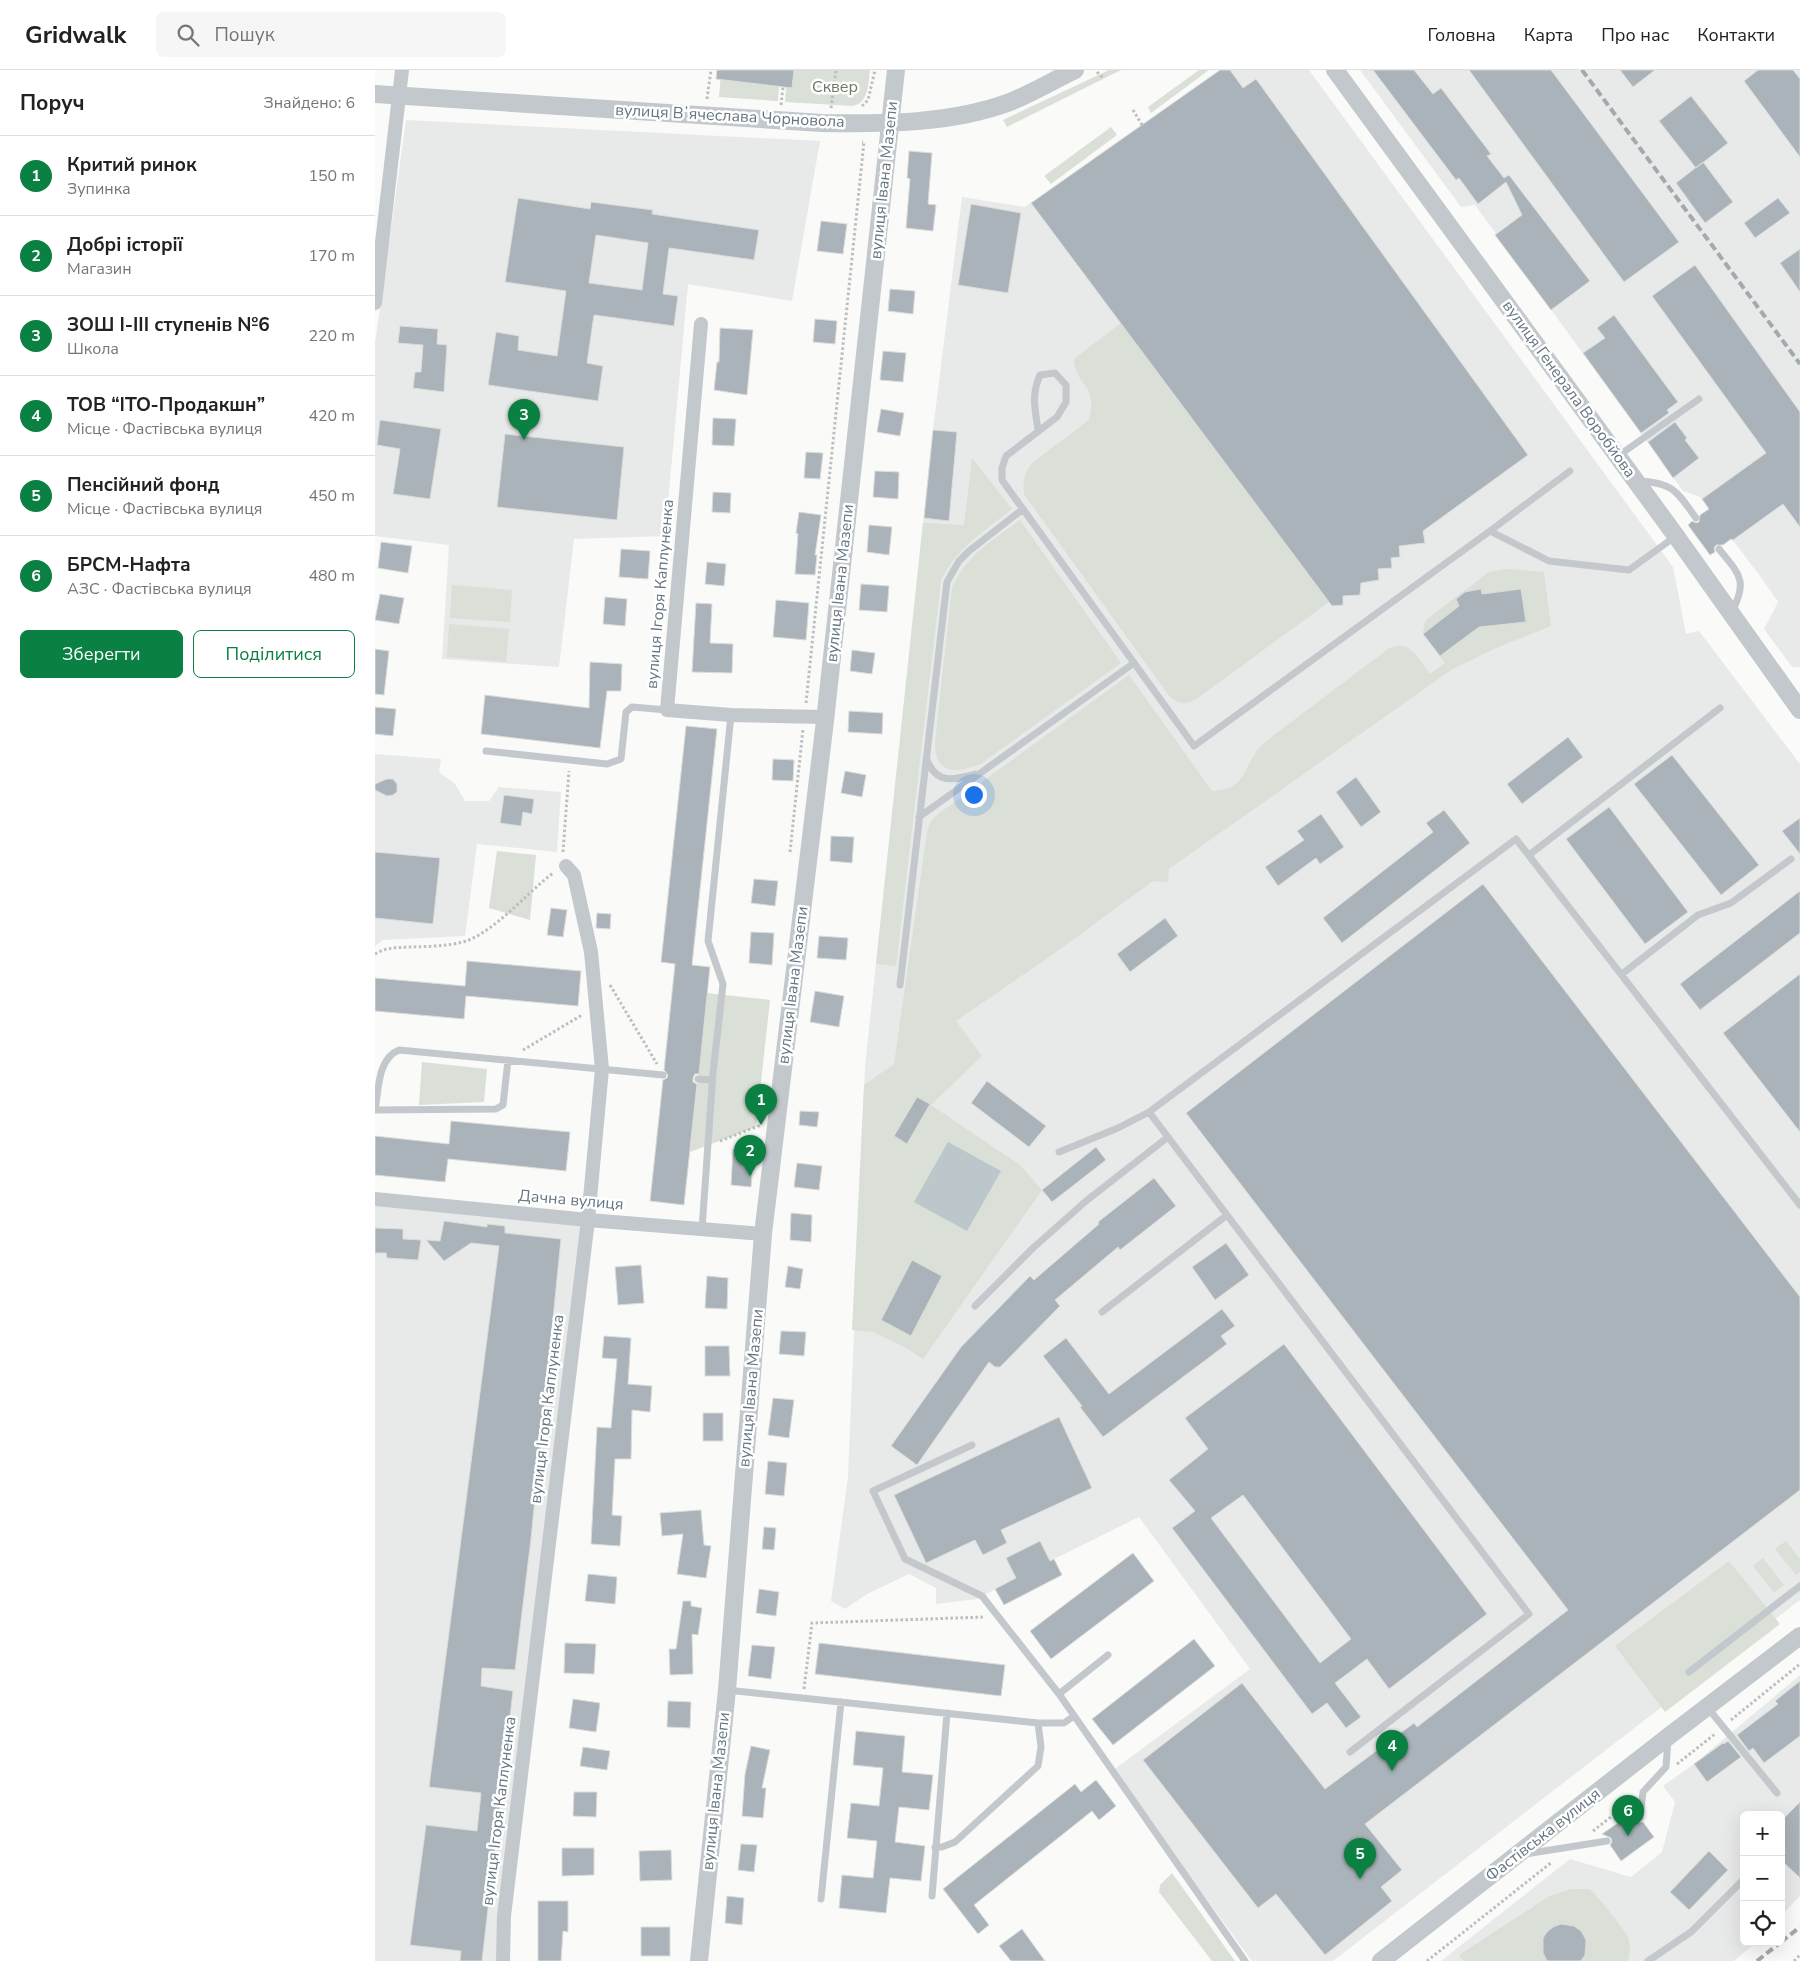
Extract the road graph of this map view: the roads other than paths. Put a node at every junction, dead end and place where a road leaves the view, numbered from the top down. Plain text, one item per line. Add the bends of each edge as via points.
1 (402, 70) edge
2 (896, 70) edge
3 (1075, 70) edge
4 (1335, 70) edge
5 (1050, 76) edge
6 (375, 94) edge
7 (399, 95) junction
8 (890, 123) junction
9 (375, 303) edge
10 (701, 324) dead end
11 (1699, 399) dead end
12 (1038, 430) dead end
13 (1618, 456) junction
14 (1570, 471) dead end
15 (1636, 481) junction
16 (1023, 509) junction
17 (1696, 518) dead end
18 (1490, 531) junction
19 (1676, 536) junction
20 (1719, 549) dead end
21 (1730, 613) junction
22 (1134, 663) junction
23 (1720, 708) dead end
24 (667, 710) junction
25 (1800, 710) edge
26 (731, 714) junction
27 (825, 717) junction
28 (486, 751) dead end
29 (926, 757) junction
30 (981, 773) junction
31 (919, 817) junction
32 (1529, 855) junction
33 (1791, 859) dead end
34 (566, 866) road end
35 (1622, 974) junction
36 (900, 985) dead end
37 (508, 1060) junction
38 (602, 1069) junction
39 (663, 1076) road end
40 (698, 1079) dead end
41 (712, 1080) junction
42 (375, 1110) edge
43 (1149, 1112) junction
44 (1168, 1137) junction
45 (1059, 1152) dead end
46 (375, 1199) edge
47 (1800, 1205) edge
48 (1227, 1215) junction
49 (588, 1220) junction
50 (702, 1229) junction
51 (763, 1234) junction
52 (975, 1306) dead end
53 (1102, 1312) dead end
54 (972, 1445) dead end
55 (1800, 1586) edge
56 (1800, 1636) edge
57 (1108, 1655) dead end
58 (1689, 1672) dead end
59 (727, 1690) junction
60 (1059, 1694) junction
61 (841, 1702) junction
62 (1707, 1707) junction
63 (947, 1713) junction
64 (1074, 1716) junction
65 (1038, 1723) junction
66 (1669, 1736) junction
67 (1350, 1752) dead end
68 (1777, 1793) dead end
69 (1640, 1817) dead end
70 (1607, 1841) dead end
71 (935, 1847) junction
72 (1518, 1855) junction
73 (1740, 1884) edge
74 (931, 1896) dead end
75 (821, 1899) dead end
76 (503, 1961) edge
77 (699, 1961) edge
78 (1245, 1961) edge
79 (1381, 1961) edge
80 (1647, 1961) edge

1 - 7 street
2 - 8 street, вулиця Івана Мазепи
3 - 5 street, вулиця Вʼячеслава Чорновола
4 - 13 street, вулиця Генерала Воробйова
5 - 8 street, вулиця Вʼячеслава Чорновола via 1010,102 938,119
6 - 7 street, вулиця Вʼячеслава Чорновола
7 - 8 street, вулиця Вʼячеслава Чорновола via 822,123
7 - 9 street
8 - 27 street, вулиця Івана Мазепи
10 - 24 street, вулиця Ігоря Каплуненка
11 - 13 lane
12 - 16 lane via 1034,389 1040,375 1055,373 1066,385 1066,402 1057,417 1006,456 1002,468 1002,480
13 - 15 street, вулиця Генерала Воробйова
14 - 18 lane
15 - 17 lane via 1667,486 1678,494
15 - 19 street, вулиця Генерала Воробйова
16 - 22 lane
16 - 29 lane via 969,551 947,582
18 - 19 lane via 1549,561 1629,570
18 - 22 lane via 1194,746
19 - 21 street, вулиця Генерала Воробйова
20 - 21 lane via 1739,575 1739,598
21 - 25 street, вулиця Генерала Воробйова
22 - 30 lane
23 - 32 lane
24 - 26 street, вулиця Ігоря Каплуненка
24 - 28 lane via 632,707 627,712 621,759 607,764
26 - 27 street, вулиця Ігоря Каплуненка
26 - 41 lane via 708,941 723,984
27 - 51 street, вулиця Івана Мазепи
29 - 30 lane via 936,775 946,779
29 - 31 lane
30 - 31 lane
31 - 36 lane
32 - 35 lane
32 - 43 lane via 1516,838
33 - 35 lane via 1731,903 1698,915
34 - 38 street, вулиця Ігоря Каплуненка via 574,875 591,952
35 - 47 lane
37 - 38 lane
37 - 42 lane via 503,1105 496,1109
37 - 42 lane via 399,1050 390,1054 383,1064
38 - 39 lane
38 - 49 street, вулиця Ігоря Каплуненка
40 - 41 lane
41 - 50 lane
43 - 44 lane
43 - 45 lane
44 - 48 lane
44 - 52 lane via 1086,1201
46 - 49 street, Дачна вулиця
48 - 53 lane
48 - 67 lane via 1529,1614
49 - 50 street, Дачна вулиця
49 - 76 street, вулиця Ігоря Каплуненка via 506,1897
50 - 51 street, Дачна вулиця
51 - 59 street, вулиця Івана Мазепи
54 - 60 lane via 873,1490 905,1559 982,1596
55 - 58 lane
56 - 62 street, Фастівська вулиця
57 - 60 lane
59 - 61 lane
59 - 77 street, вулиця Івана Мазепи
60 - 64 lane
61 - 63 lane
61 - 75 lane
62 - 66 street, Фастівська вулиця
62 - 68 lane
63 - 65 lane
63 - 71 lane
64 - 65 lane via 1064,1724
64 - 78 lane
65 - 71 lane via 1041,1747 1038,1766 955,1842
66 - 69 lane via 1666,1767 1643,1792
66 - 72 street, Фастівська вулиця
70 - 72 lane
71 - 74 lane
72 - 79 street, Фастівська вулиця
73 - 80 lane via 1691,1932

